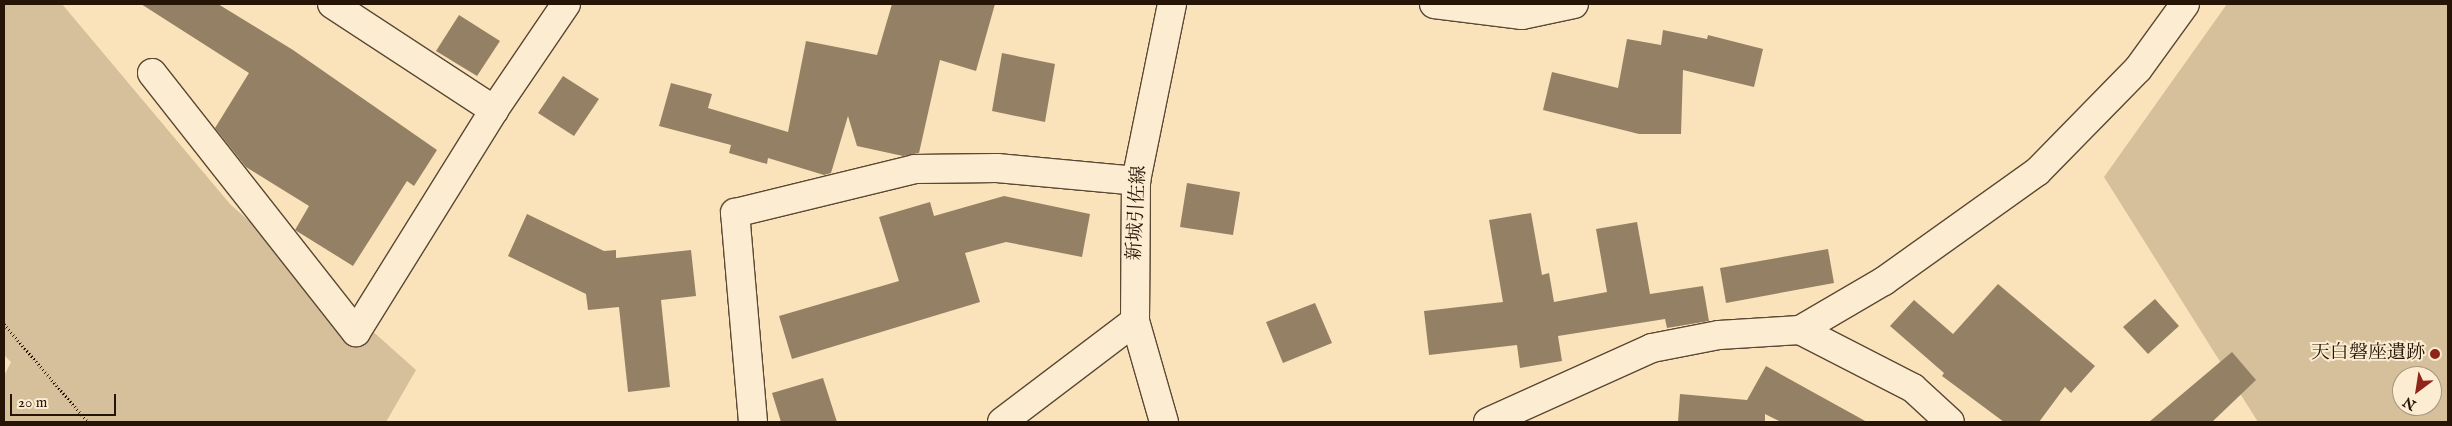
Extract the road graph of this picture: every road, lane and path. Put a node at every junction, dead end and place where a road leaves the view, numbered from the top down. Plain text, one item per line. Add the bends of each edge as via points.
1 (332, 4) edge
2 (566, 4) edge
3 (1434, 4) edge
4 (1574, 4) edge
5 (2185, 4) edge
6 (1165, 7) edge
7 (152, 73) dead end
8 (494, 110) junction
9 (1136, 181) junction
10 (1135, 321) junction
11 (4, 324) edge
12 (1800, 330) junction
13 (88, 422) edge
14 (753, 422) edge
15 (1002, 422) edge
16 (1164, 422) edge
17 (1488, 422) edge
18 (1950, 422) edge

1 - 8 street
2 - 8 street
3 - 4 street via 1522,15
5 - 12 street via 2138,69 2037,172 1884,282
6 - 9 street, 新城引佐線
7 - 8 street via 356,332
9 - 10 street, 新城引佐線
9 - 14 street via 997,168 915,169 734,213
10 - 15 street
10 - 16 street, 新城引佐線
11 - 13 path
12 - 17 street via 1719,335 1652,348
12 - 18 street via 1913,388

